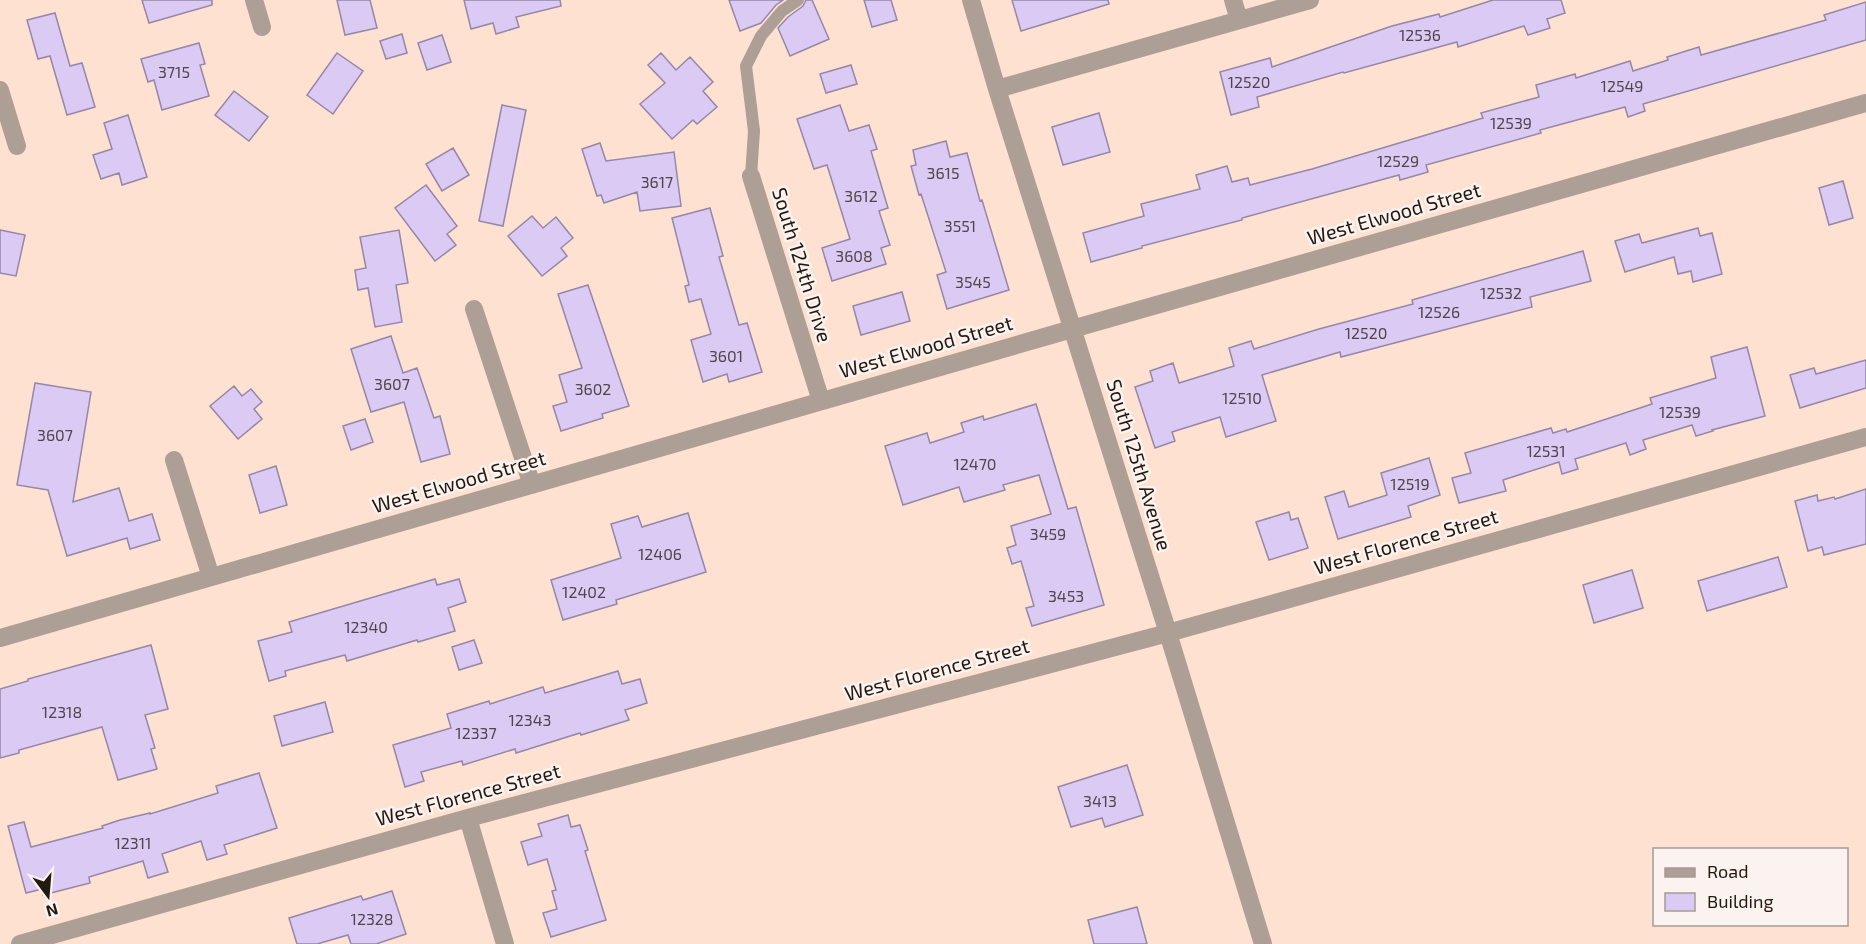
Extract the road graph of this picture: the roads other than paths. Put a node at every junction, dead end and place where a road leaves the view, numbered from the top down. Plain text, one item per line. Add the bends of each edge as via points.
1 (254, 0) edge
2 (798, 0) edge
3 (971, 0) edge
4 (1233, 0) edge
5 (1310, 0) edge
6 (1239, 20) junction
7 (262, 27) dead end
8 (997, 89) junction
9 (0, 90) edge
10 (1866, 103) edge
11 (17, 146) dead end
12 (752, 176) joint
13 (474, 309) dead end
14 (1072, 329) junction
15 (821, 401) junction
16 (1866, 437) edge
17 (174, 460) dead end
18 (532, 485) junction
19 (211, 577) junction
20 (1168, 633) junction
21 (0, 638) edge
22 (468, 818) junction
23 (20, 944) edge
24 (505, 944) edge
25 (1263, 944) edge

1 - 7 street
2 - 12 lane via 782,11 761,36 746,66 754,131
3 - 8 street, South 125th Avenue
4 - 6 street
5 - 6 street
6 - 8 street
8 - 14 street, South 125th Avenue
9 - 11 street
10 - 14 street, West Elwood Street
12 - 15 street, South 124th Drive
13 - 18 street
14 - 15 street, West Elwood Street
14 - 20 street, South 125th Avenue
15 - 18 street, West Elwood Street
16 - 20 street, West Florence Street
17 - 19 street
18 - 19 street, West Elwood Street
19 - 21 street, West Elwood Street
20 - 22 street, West Florence Street
20 - 25 street, South 125th Avenue
22 - 23 street, West Florence Street
22 - 24 street

